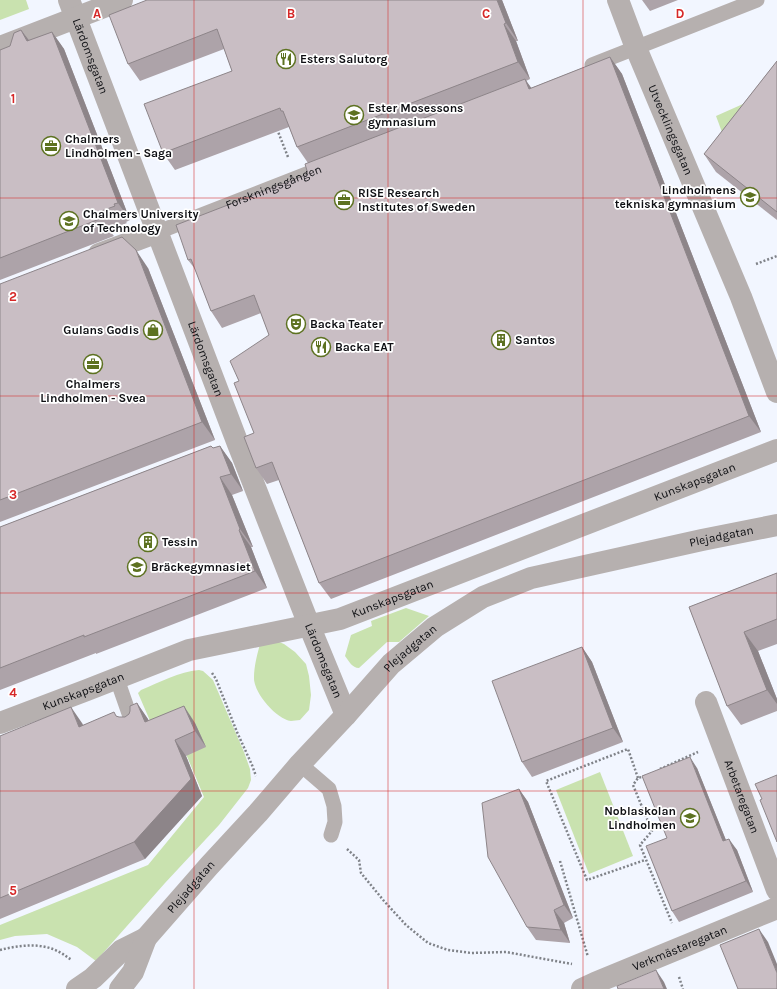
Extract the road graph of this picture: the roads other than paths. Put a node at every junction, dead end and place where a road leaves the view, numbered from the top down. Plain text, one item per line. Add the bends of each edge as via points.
1 (122, 0) edge
2 (618, 0) edge
3 (757, 0) edge
4 (73, 9) edge
5 (0, 47) edge
6 (636, 48) junction
7 (577, 70) edge
8 (341, 161) edge
9 (158, 232) junction
10 (79, 262) edge
11 (777, 392) edge
12 (777, 450) edge
13 (777, 526) edge
14 (309, 625) junction
15 (117, 679) junction
16 (706, 702) dead end
17 (346, 715) junction
18 (0, 723) edge
19 (133, 725) edge
20 (300, 764) junction
21 (337, 839) road end
22 (777, 890) edge
23 (777, 908) edge
24 (146, 938) junction
25 (592, 982) edge
26 (85, 983) edge
27 (120, 989) edge

1 - 4 street
2 - 6 street, Utvecklingsgatan
3 - 6 lane
4 - 5 street
4 - 9 street, Lärdomsgatan
6 - 7 lane
6 - 11 street, Utvecklingsgatan via 741,297
8 - 9 lane, Forskningsgången
9 - 10 street, Forskningsgången
9 - 14 street, Lärdomsgatan via 231,447
12 - 14 street, Kunskapsgatan via 340,620
13 - 17 street, Plejadgatan via 531,578 483,597 435,627 391,664
14 - 15 street, Kunskapsgatan via 189,650
14 - 17 street, Lärdomsgatan
15 - 18 street, Kunskapsgatan
15 - 19 lane
16 - 22 street, Arbetaregatan
17 - 20 street, Plejadgatan
20 - 21 lane via 329,790 334,806
20 - 24 street, Plejadgatan
23 - 25 street, Verkmästaregatan
24 - 26 street, Plejadgatan via 122,950
24 - 27 street, Plejadgatan via 133,972

